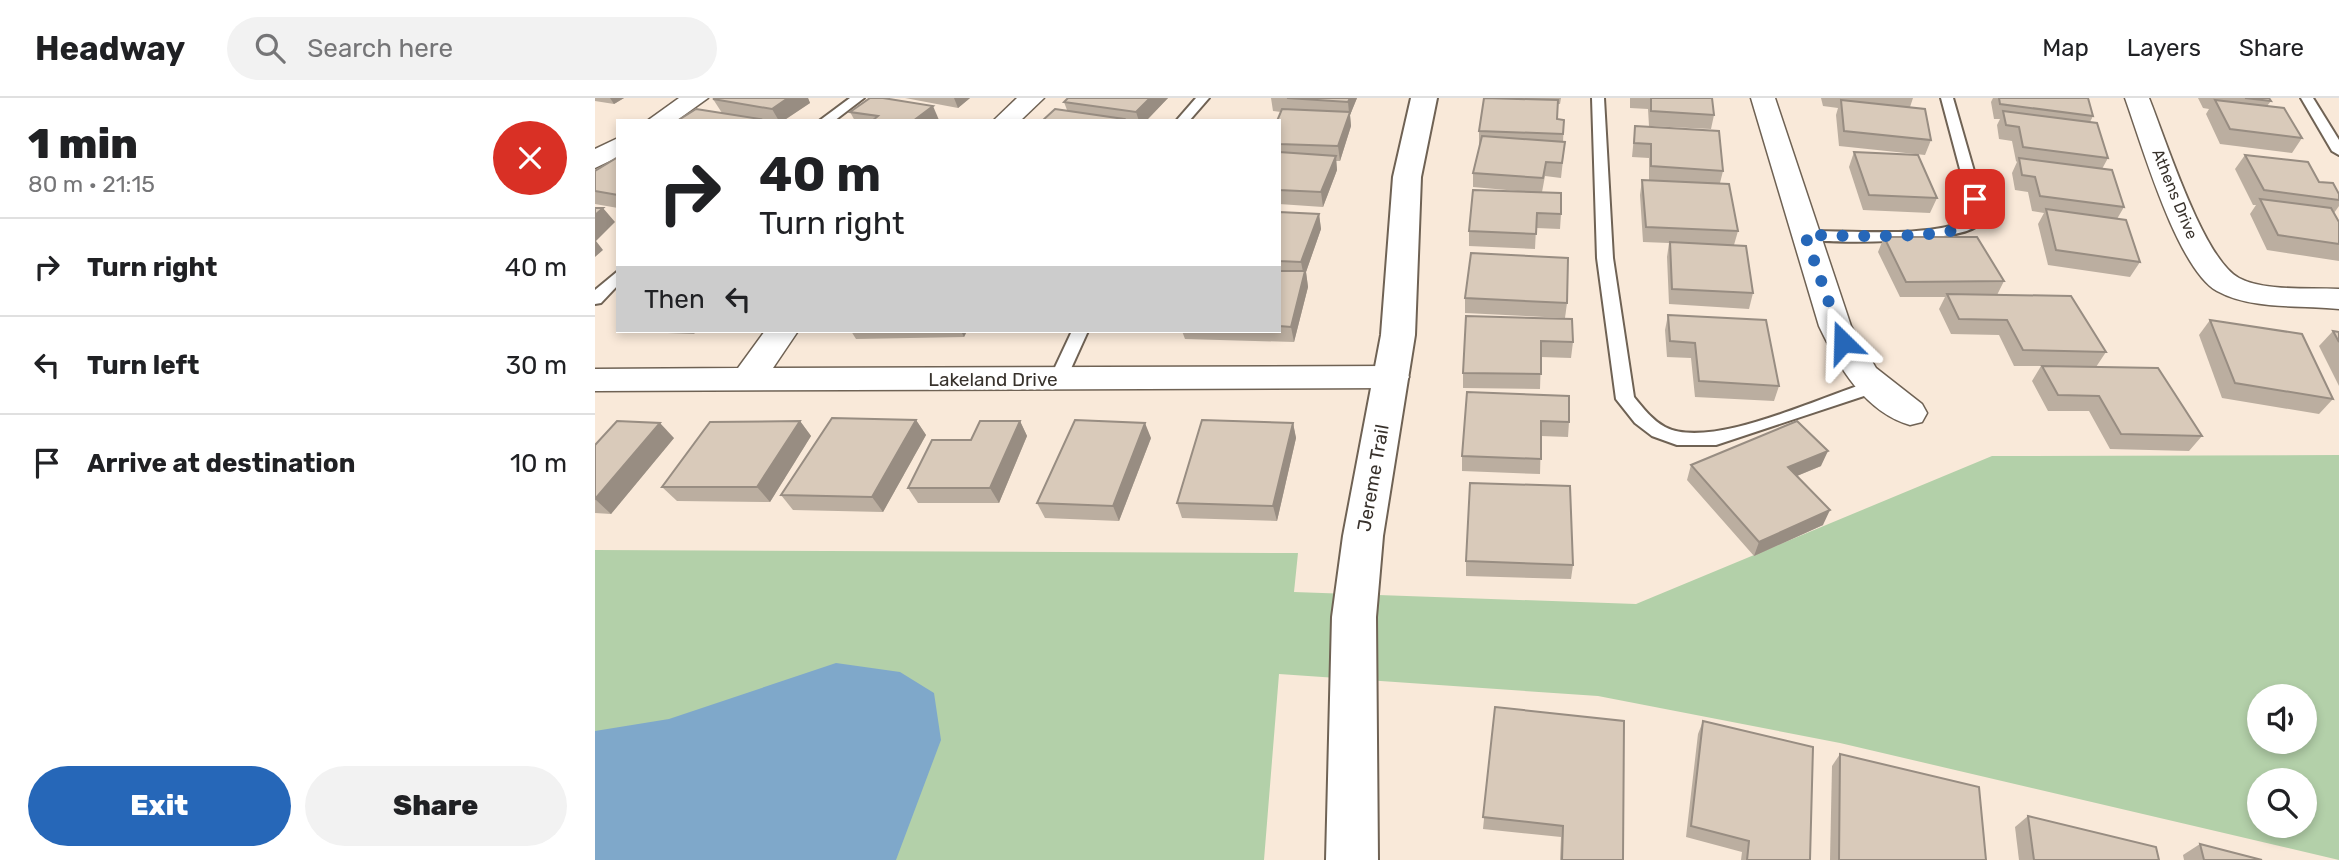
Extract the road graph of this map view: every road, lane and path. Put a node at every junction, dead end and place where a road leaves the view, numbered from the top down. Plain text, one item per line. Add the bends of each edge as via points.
1 (696, 98) edge
2 (858, 98) edge
3 (1032, 98) edge
4 (1203, 98) edge
5 (1424, 98) edge
6 (1598, 98) edge
7 (1763, 98) edge
8 (1947, 98) edge
9 (2137, 98) edge
10 (2307, 98) edge
11 (662, 119) edge
12 (828, 119) edge
13 (1007, 119) edge
14 (1184, 119) edge
15 (616, 147) edge
16 (2339, 151) edge
17 (595, 160) edge
18 (1805, 235) junction
19 (616, 278) edge
20 (595, 299) edge
21 (2339, 299) edge
22 (781, 333) edge
23 (1079, 333) edge
24 (1392, 377) junction
25 (748, 378) junction
26 (595, 380) edge
27 (1058, 380) junction
28 (1873, 387) junction
29 (1910, 413) dead end
30 (1352, 860) edge

1 - 11 street
2 - 12 lane
3 - 13 street
4 - 14 lane
5 - 24 street, Jereme Trail via 1407,177
6 - 28 lane via 1605,258 1625,399 1635,414 1666,436 1722,440
7 - 18 street
8 - 18 lane via 1975,199 1977,213 1972,223 1930,233
9 - 21 street, Athens Drive via 2199,253 2217,277 2252,290
10 - 16 lane
15 - 17 street
18 - 28 street via 1835,326
19 - 20 lane
22 - 25 street
23 - 27 lane
24 - 27 street, Lakeland Drive
24 - 30 street, Jereme Trail via 1363,536 1354,617
25 - 26 street, Lakeland Drive
25 - 27 street, Lakeland Drive
28 - 29 street

